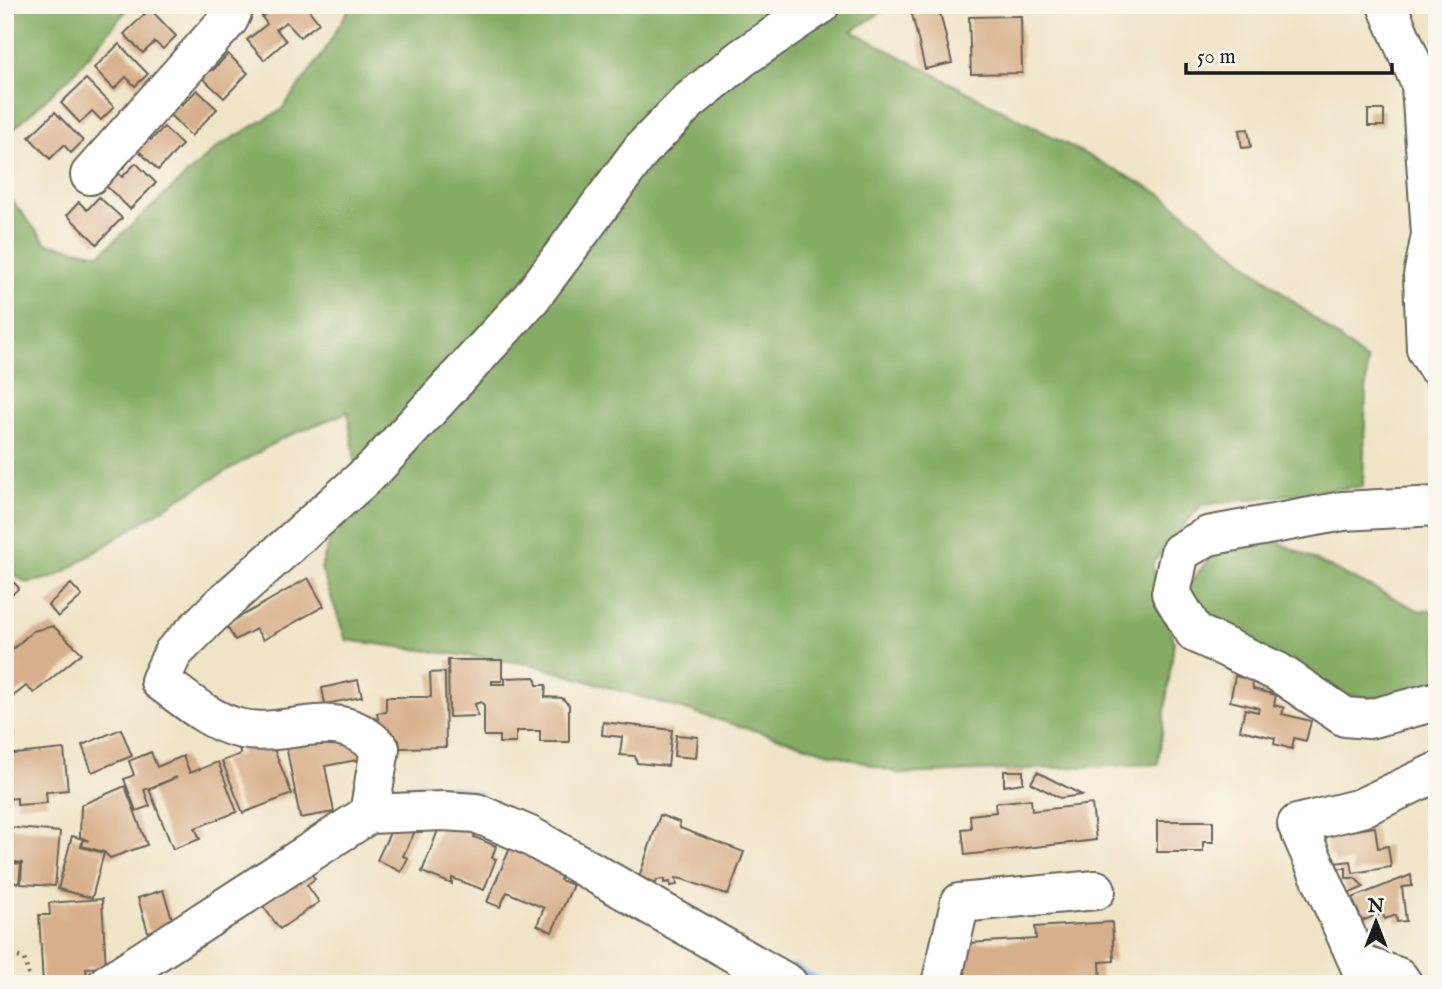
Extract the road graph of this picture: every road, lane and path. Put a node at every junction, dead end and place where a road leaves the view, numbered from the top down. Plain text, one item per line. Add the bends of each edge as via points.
1 (235, 5) edge
2 (820, 5) edge
3 (1387, 5) edge
4 (90, 175) dead end
5 (1437, 367) edge
6 (1437, 506) edge
7 (1437, 701) edge
8 (1437, 772) edge
9 (370, 801) junction
10 (1096, 890) dead end
11 (5, 952) edge
12 (31, 984) edge
13 (107, 984) edge
14 (788, 984) edge
15 (941, 984) edge
16 (1403, 984) edge

1 - 4 street via 229,19
2 - 9 street via 689,101 642,149 531,298 376,467 173,653 160,681 224,723 248,730 339,723 370,738 380,749
3 - 5 street via 1421,85 1431,234 1423,276 1426,349
6 - 7 street via 1343,511 1208,536 1180,552 1171,593 1195,633 1278,672 1345,717 1369,719
8 - 16 street via 1361,808 1297,824 1359,964 1398,977
9 - 13 street
9 - 14 street via 476,813 530,836
10 - 15 street via 960,904
11 - 12 path via 24,959

